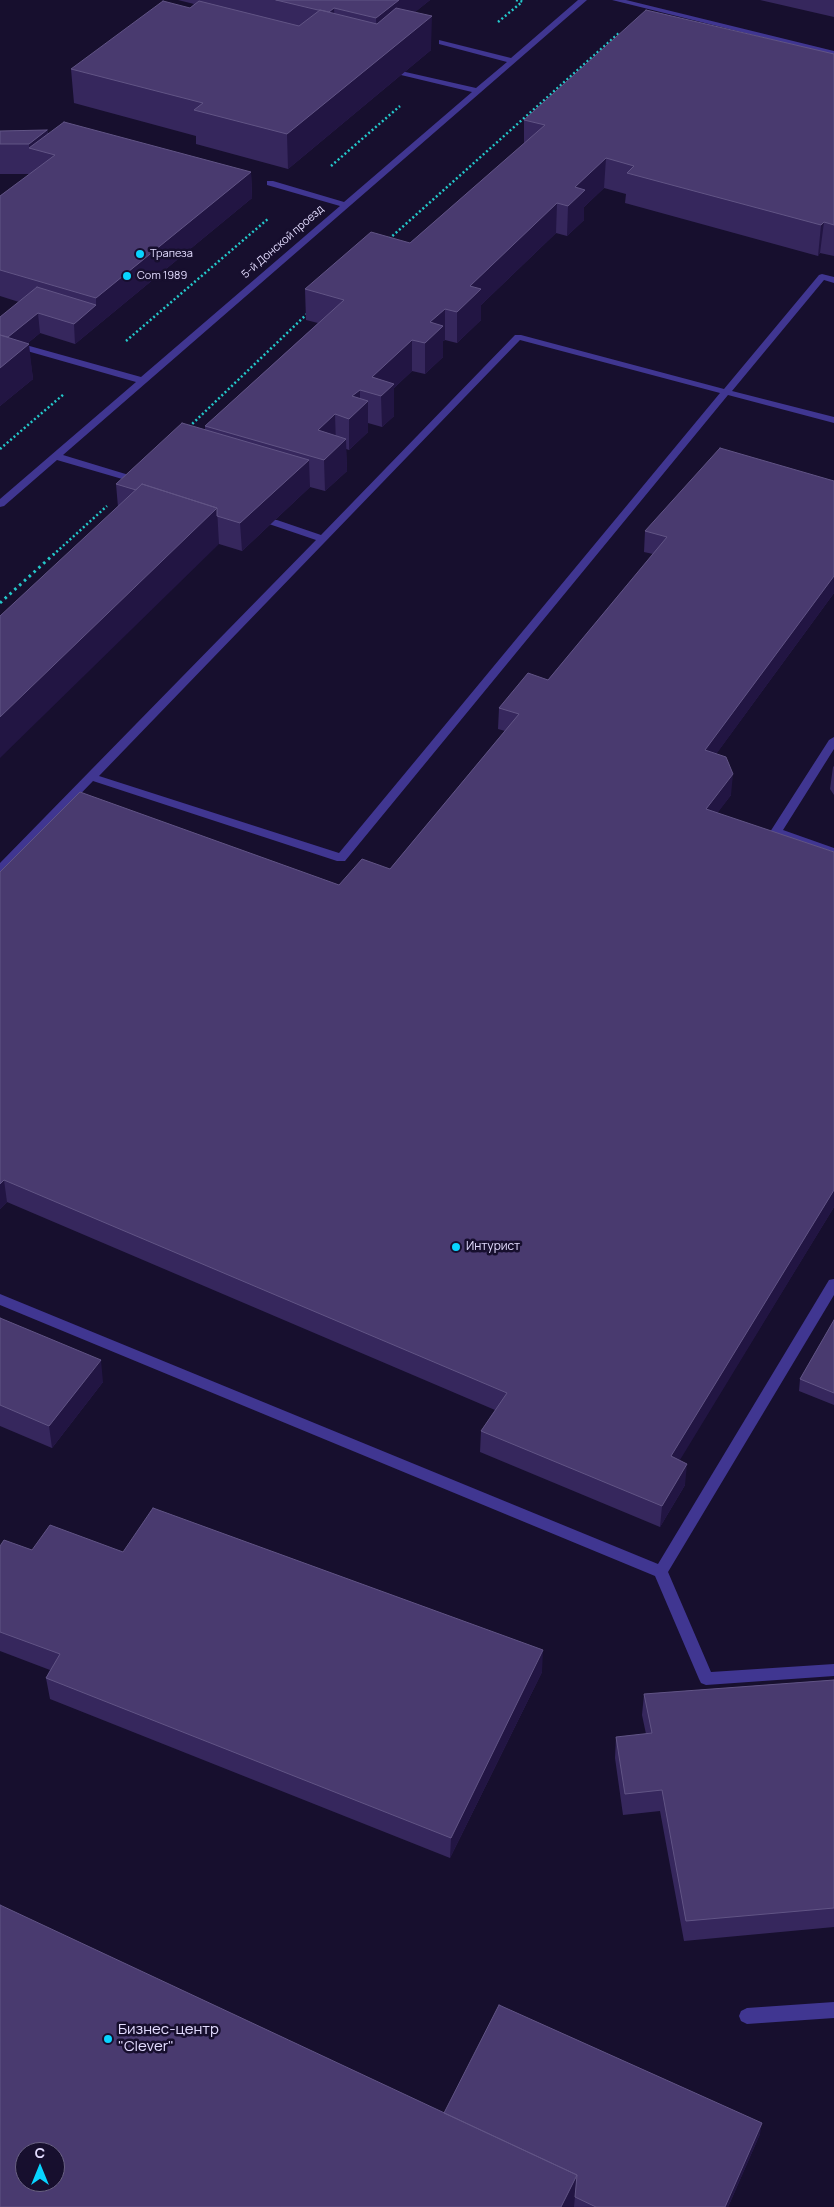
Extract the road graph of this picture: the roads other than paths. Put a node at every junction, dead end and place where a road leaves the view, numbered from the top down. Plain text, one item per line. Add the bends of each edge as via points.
1 (583, 0) edge
2 (616, 0) edge
3 (442, 42) dead end
4 (834, 53) edge
5 (513, 60) junction
6 (404, 73) edge
7 (478, 91) junction
8 (270, 183) dead end
9 (346, 205) junction
10 (834, 280) edge
11 (23, 347) edge
12 (143, 381) junction
13 (726, 392) junction
14 (834, 420) edge
15 (56, 456) junction
16 (148, 484) edge
17 (0, 504) edge
18 (272, 522) edge
19 (321, 538) junction
20 (834, 740) edge
21 (91, 777) junction
22 (834, 852) edge
23 (0, 870) edge
24 (834, 1284) edge
25 (0, 1299) edge
26 (661, 1572) junction
27 (834, 1670) edge
28 (834, 2010) edge
29 (747, 2016) dead end

1 - 5 street, 5-й Донской проезд
2 - 4 street
3 - 5 street
5 - 7 street, 5-й Донской проезд
6 - 7 street
7 - 9 street, 5-й Донской проезд
8 - 9 street
9 - 12 street, 5-й Донской проезд
10 - 13 street via 822,277
11 - 12 street
12 - 15 street, 5-й Донской проезд
13 - 14 street
13 - 19 street via 518,337
13 - 21 street via 341,858
15 - 16 street
15 - 17 street, 5-й Донской проезд
18 - 19 street
19 - 21 street
20 - 22 street via 776,832
21 - 23 street
24 - 26 street
25 - 26 street
26 - 27 street via 706,1679
28 - 29 street

